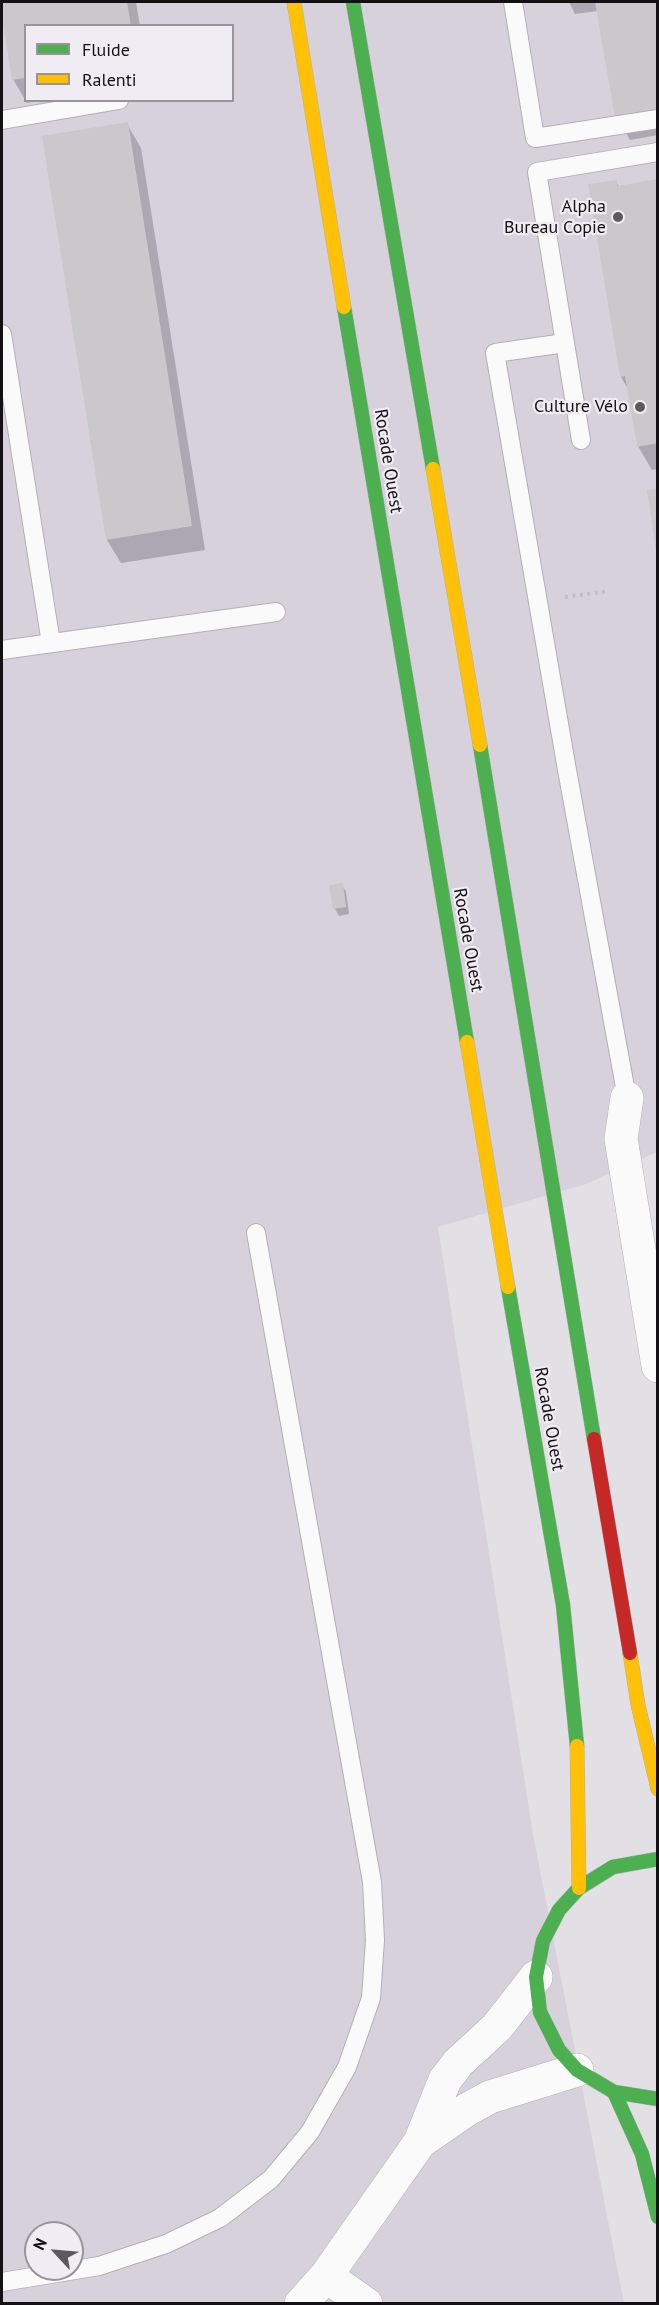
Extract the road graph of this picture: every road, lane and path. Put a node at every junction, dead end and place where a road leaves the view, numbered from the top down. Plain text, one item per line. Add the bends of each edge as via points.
1 (294, 2) edge
2 (353, 2) edge
3 (513, 2) edge
4 (107, 102) edge
5 (657, 119) edge
6 (2, 120) edge
7 (657, 152) edge
8 (2, 334) edge
9 (565, 343) junction
10 (581, 440) dead end
11 (609, 591) dead end
12 (538, 600) junction
13 (276, 612) dead end
14 (51, 643) junction
15 (2, 650) edge
16 (627, 1098) joint
17 (256, 1233) dead end
18 (657, 1366) edge
19 (657, 1789) edge
20 (657, 1859) edge
21 (579, 1888) junction
22 (536, 1977) junction
23 (577, 2070) junction
24 (614, 2092) junction
25 (657, 2099) edge
26 (420, 2142) junction
27 (657, 2217) edge
28 (326, 2276) junction
29 (2, 2282) edge
30 (301, 2304) edge
31 (366, 2304) edge

1 - 21 main road, Rocade Ouest via 562,1605 577,1737
2 - 19 main road via 638,1705
3 - 5 lane via 535,138
4 - 6 lane
7 - 9 lane via 537,172
8 - 14 lane
9 - 10 lane
9 - 12 lane via 495,353
11 - 12 path
12 - 16 lane
13 - 14 lane
14 - 15 lane
16 - 18 street via 621,1139
17 - 29 lane via 372,1882 375,1940 371,1998 347,2067 310,2132 271,2179 220,2218 166,2244 99,2266
20 - 21 main road via 613,1868
21 - 22 main road via 559,1910 543,1941
22 - 23 main road via 540,2012 559,2050
22 - 26 street via 497,2027 445,2080
23 - 24 main road
23 - 26 street via 490,2097
24 - 25 main road
24 - 27 main road via 642,2154
26 - 28 street
28 - 30 street
28 - 31 street

